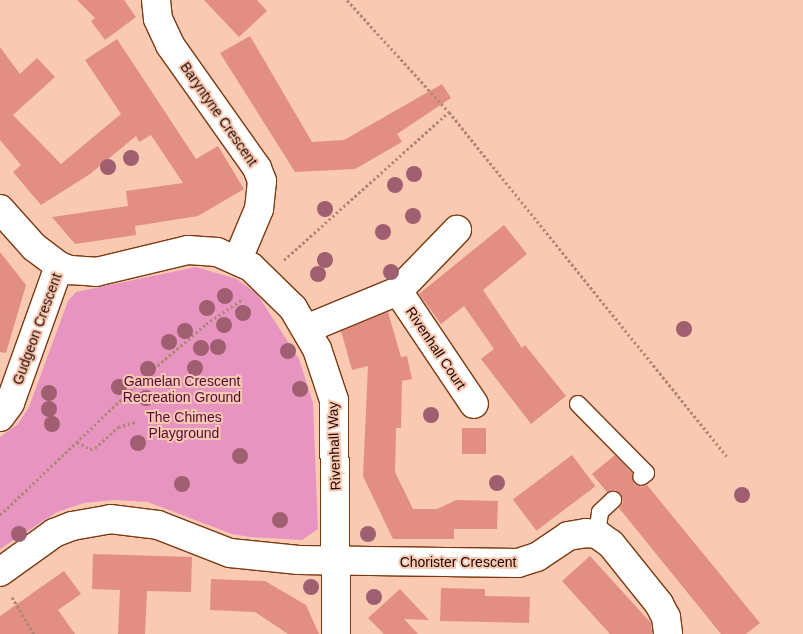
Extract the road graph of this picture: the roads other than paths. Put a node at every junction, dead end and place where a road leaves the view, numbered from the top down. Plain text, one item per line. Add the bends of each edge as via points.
1 (156, 0) edge
2 (0, 208) edge
3 (457, 230) dead end
4 (238, 259) junction
5 (59, 266) junction
6 (398, 291) junction
7 (306, 329) junction
8 (474, 404) dead end
9 (578, 404) dead end
10 (0, 417) edge
11 (641, 477) dead end
12 (613, 500) dead end
13 (597, 534) junction
14 (335, 560) junction
15 (5, 583) edge
16 (336, 634) edge
17 (668, 634) edge

1 - 4 street, Baryntyne Crescent via 160,25 170,45 257,168 262,181 259,209
2 - 5 street, Rivenhall Way via 34,247
3 - 6 street, Rivenhall Court
4 - 5 street, Rivenhall Way via 217,252 188,250 96,272
4 - 7 street, Rivenhall Way via 265,278 293,308
5 - 10 street, Gudgeon Crescent via 10,403
6 - 7 street, Rivenhall Court
6 - 8 street, Rivenhall Court
7 - 14 street, Rivenhall Way via 327,373 334,400
9 - 11 lane via 646,472
12 - 13 lane via 600,512
13 - 14 street, Chorister Crescent via 568,536 537,558 518,563
13 - 17 street via 611,544 659,604 666,617
14 - 15 street, Chorister Crescent via 230,553 158,525 110,519 54,533
14 - 16 street, Rivenhall Way

